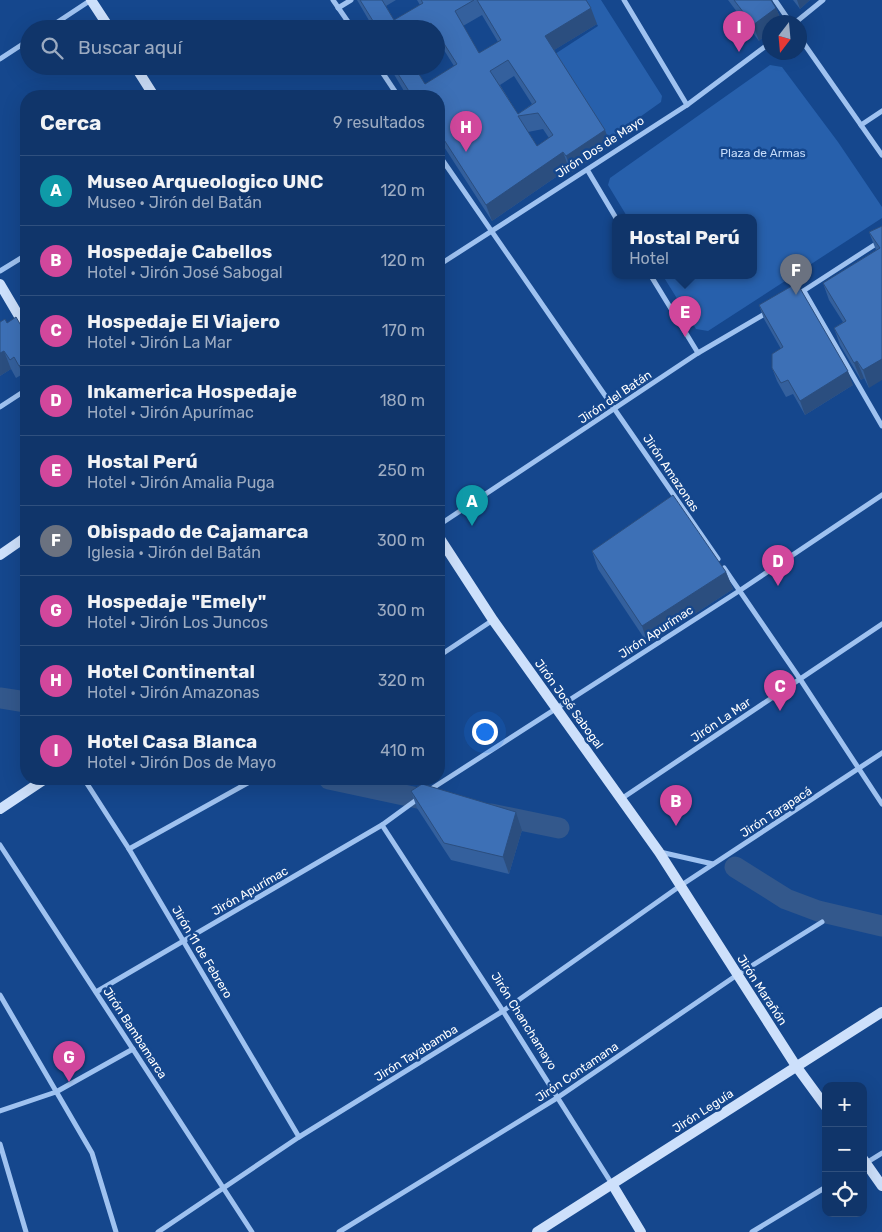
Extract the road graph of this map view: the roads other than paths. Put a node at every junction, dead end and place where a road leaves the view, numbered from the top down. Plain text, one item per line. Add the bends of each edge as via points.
1 (91, 0) edge
2 (333, 0) edge
3 (351, 0) edge
4 (624, 0) edge
5 (775, 0) edge
6 (823, 0) edge
7 (338, 8) junction
8 (785, 15) edge
9 (805, 15) edge
10 (61, 20) edge
11 (104, 20) edge
12 (346, 20) edge
13 (20, 46) edge
14 (807, 48) edge
15 (762, 49) edge
16 (0, 59) edge
17 (140, 75) edge
18 (384, 75) edge
19 (150, 90) edge
20 (394, 90) edge
21 (688, 105) junction
22 (882, 111) edge
23 (861, 125) junction
24 (882, 155) edge
25 (445, 164) edge
26 (588, 171) junction
27 (614, 214) edge
28 (490, 231) junction
29 (882, 240) edge
30 (20, 259) edge
31 (445, 261) edge
32 (0, 271) edge
33 (653, 279) edge
34 (0, 284) edge
35 (804, 291) junction
36 (787, 301) edge
37 (770, 311) edge
38 (20, 318) edge
39 (698, 353) junction
40 (20, 394) edge
41 (0, 407) edge
42 (615, 410) junction
43 (882, 426) edge
44 (882, 495) edge
45 (445, 521) edge
46 (20, 542) edge
47 (445, 546) edge
48 (0, 555) edge
49 (739, 590) junction
50 (493, 620) junction
51 (882, 624) edge
52 (445, 652) edge
53 (800, 679) junction
54 (558, 708) junction
55 (882, 753) edge
56 (859, 770) junction
57 (445, 778) edge
58 (37, 785) edge
59 (88, 785) edge
60 (244, 785) edge
61 (435, 785) edge
62 (621, 799) junction
63 (882, 804) edge
64 (0, 809) edge
65 (382, 825) junction
66 (0, 845) edge
67 (129, 848) junction
68 (659, 852) junction
69 (713, 864) junction
70 (680, 886) junction
71 (822, 922) dead end
72 (184, 941) junction
73 (737, 975) junction
74 (96, 992) junction
75 (0, 995) edge
76 (503, 1011) junction
77 (882, 1012) edge
78 (134, 1049) junction
79 (796, 1066) junction
80 (56, 1092) junction
81 (557, 1098) junction
82 (822, 1102) edge
83 (0, 1111) edge
84 (299, 1137) junction
85 (0, 1144) edge
86 (882, 1152) edge
87 (867, 1160) edge
88 (867, 1166) edge
89 (612, 1184) junction
90 (882, 1186) edge
91 (224, 1187) junction
92 (822, 1189) edge
93 (349, 1226) junction
94 (26, 1232) edge
95 (116, 1232) edge
96 (158, 1232) edge
97 (252, 1232) edge
98 (339, 1232) edge
99 (353, 1232) edge
100 (537, 1232) edge
101 (641, 1232) edge
102 (752, 1232) edge

1 - 10 street
1 - 11 street
2 - 7 street
3 - 7 street
4 - 21 street
5 - 8 street
6 - 9 street
7 - 12 street
13 - 16 street
14 - 23 street
15 - 21 street, Jirón Dos de Mayo
17 - 19 street
18 - 20 street
21 - 26 street, Jirón Dos de Mayo
22 - 23 street
23 - 24 street
25 - 28 street, Jirón Amazonas
26 - 27 street
26 - 28 street, Jirón Dos de Mayo
28 - 31 street, Jirón Dos de Mayo
28 - 42 street, Jirón Amazonas
29 - 35 street
30 - 32 street
33 - 39 street
34 - 38 street
35 - 36 street
35 - 43 street
37 - 39 street, Jirón del Batán
39 - 42 street, Jirón del Batán
40 - 41 street
42 - 45 street, Jirón del Batán
42 - 49 street, Jirón Amazonas
44 - 49 street, Jirón Apurímac
46 - 48 street
47 - 50 street, Jirón José Sabogal
49 - 53 street, Jirón Amazonas
49 - 54 street, Jirón Apurímac
50 - 52 street
50 - 54 street, Jirón José Sabogal
51 - 53 street, Jirón La Mar
53 - 56 street, Jirón Amazonas
53 - 62 street, Jirón La Mar
54 - 57 street, Jirón Apurímac
54 - 62 street, Jirón José Sabogal
55 - 56 street, Jirón Tarapacá
56 - 63 street, Jirón Amazonas
56 - 69 street, Jirón Tarapacá
58 - 64 street
59 - 67 street, Jirón 11 de Febrero
60 - 67 street
61 - 65 street, Jirón Apurímac
62 - 68 street, Jirón José Sabogal
65 - 72 street, Jirón Apurímac
65 - 76 street, Jirón Chanchamayo
66 - 74 street, Jirón Bambamarca
67 - 72 street, Jirón 11 de Febrero
68 - 69 street
68 - 70 street, Jirón José Sabogal
69 - 70 street, Jirón Tarapacá
70 - 73 street, Jirón Marañón
70 - 76 street, Jirón Tayabamba
71 - 73 street, Jirón Contamana
72 - 74 street, Jirón Apurímac
72 - 84 street, Jirón 11 de Febrero
73 - 79 street, Jirón Marañón
73 - 81 street, Jirón Contamana
74 - 78 street, Jirón Bambamarca
75 - 80 street
76 - 81 street, Jirón Chanchamayo
76 - 84 street, Jirón Tayabamba
77 - 79 street, Jirón Leguía
78 - 80 street
78 - 91 street, Jirón Bambamarca
79 - 82 street, Jirón Marañón
79 - 89 street, Jirón Leguía
80 - 83 street
80 - 95 street via 92,1153
81 - 89 street, Jirón Chanchamayo
81 - 93 street, Jirón Contamana
84 - 91 street, Jirón Tayabamba
85 - 94 street
86 - 87 street
88 - 90 street
89 - 100 street, Jirón Leguía
89 - 101 street, Jirón Chanchamayo
91 - 96 street, Jirón Tayabamba
91 - 97 street, Jirón Bambamarca
92 - 102 street
93 - 98 street, Jirón Contamana
93 - 99 street

